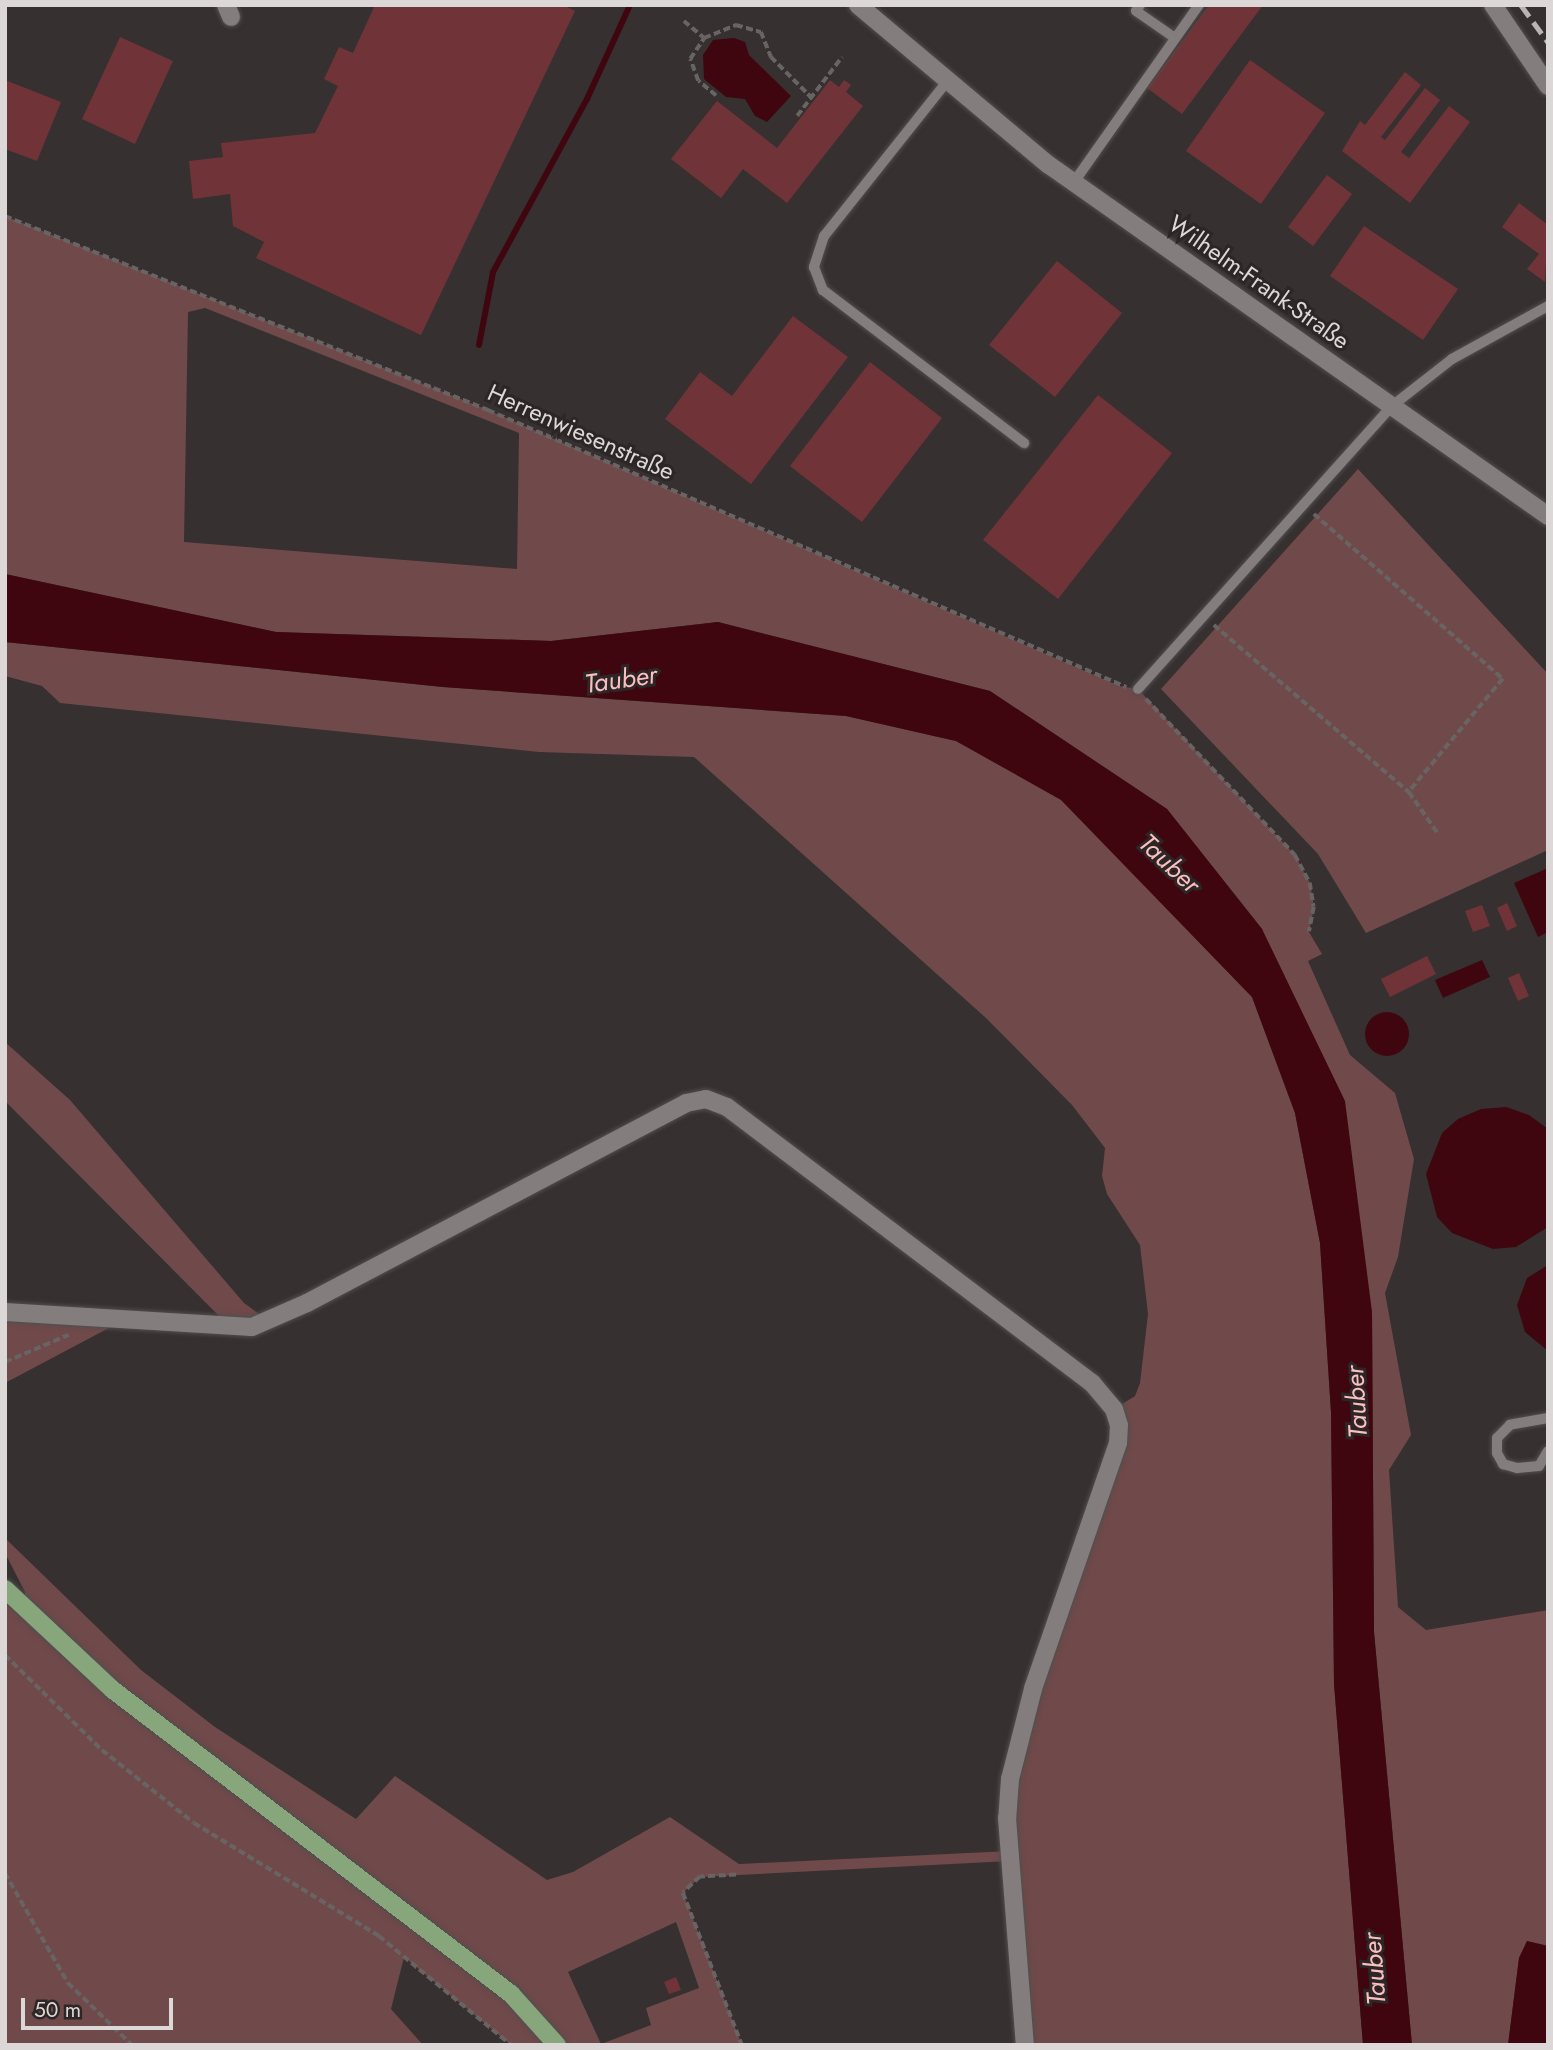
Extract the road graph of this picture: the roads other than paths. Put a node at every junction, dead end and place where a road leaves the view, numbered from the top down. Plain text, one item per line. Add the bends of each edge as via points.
1 (858, 5) edge
2 (1140, 5) edge
3 (1199, 5) edge
4 (1493, 5) edge
5 (1175, 38) junction
6 (948, 79) junction
7 (1548, 86) edge
8 (1074, 182) junction
9 (1548, 306) edge
10 (1392, 406) junction
11 (1024, 443) dead end
12 (1548, 516) edge
13 (1138, 689) road end
14 (5, 1312) edge
15 (1548, 1418) edge
16 (1548, 1451) edge
17 (5, 1589) edge
18 (557, 2045) edge
19 (1025, 2045) edge

1 - 6 street, Wilhelm-Frank-Straße
2 - 5 lane via 1136,11
3 - 5 lane
4 - 7 street
5 - 8 lane
6 - 8 street, Wilhelm-Frank-Straße
6 - 11 lane via 824,236 814,267 823,290
8 - 10 street, Wilhelm-Frank-Straße
9 - 10 lane via 1452,359
10 - 12 street, Wilhelm-Frank-Straße
10 - 13 lane
14 - 19 street via 252,1327 685,1103 706,1099 727,1107 1082,1375 1114,1409 1118,1443 1041,1664 1010,1779 1007,1818
15 - 16 lane via 1510,1426 1497,1438 1497,1453 1503,1464 1517,1468 1539,1466
17 - 18 main road via 113,1690 511,1994

